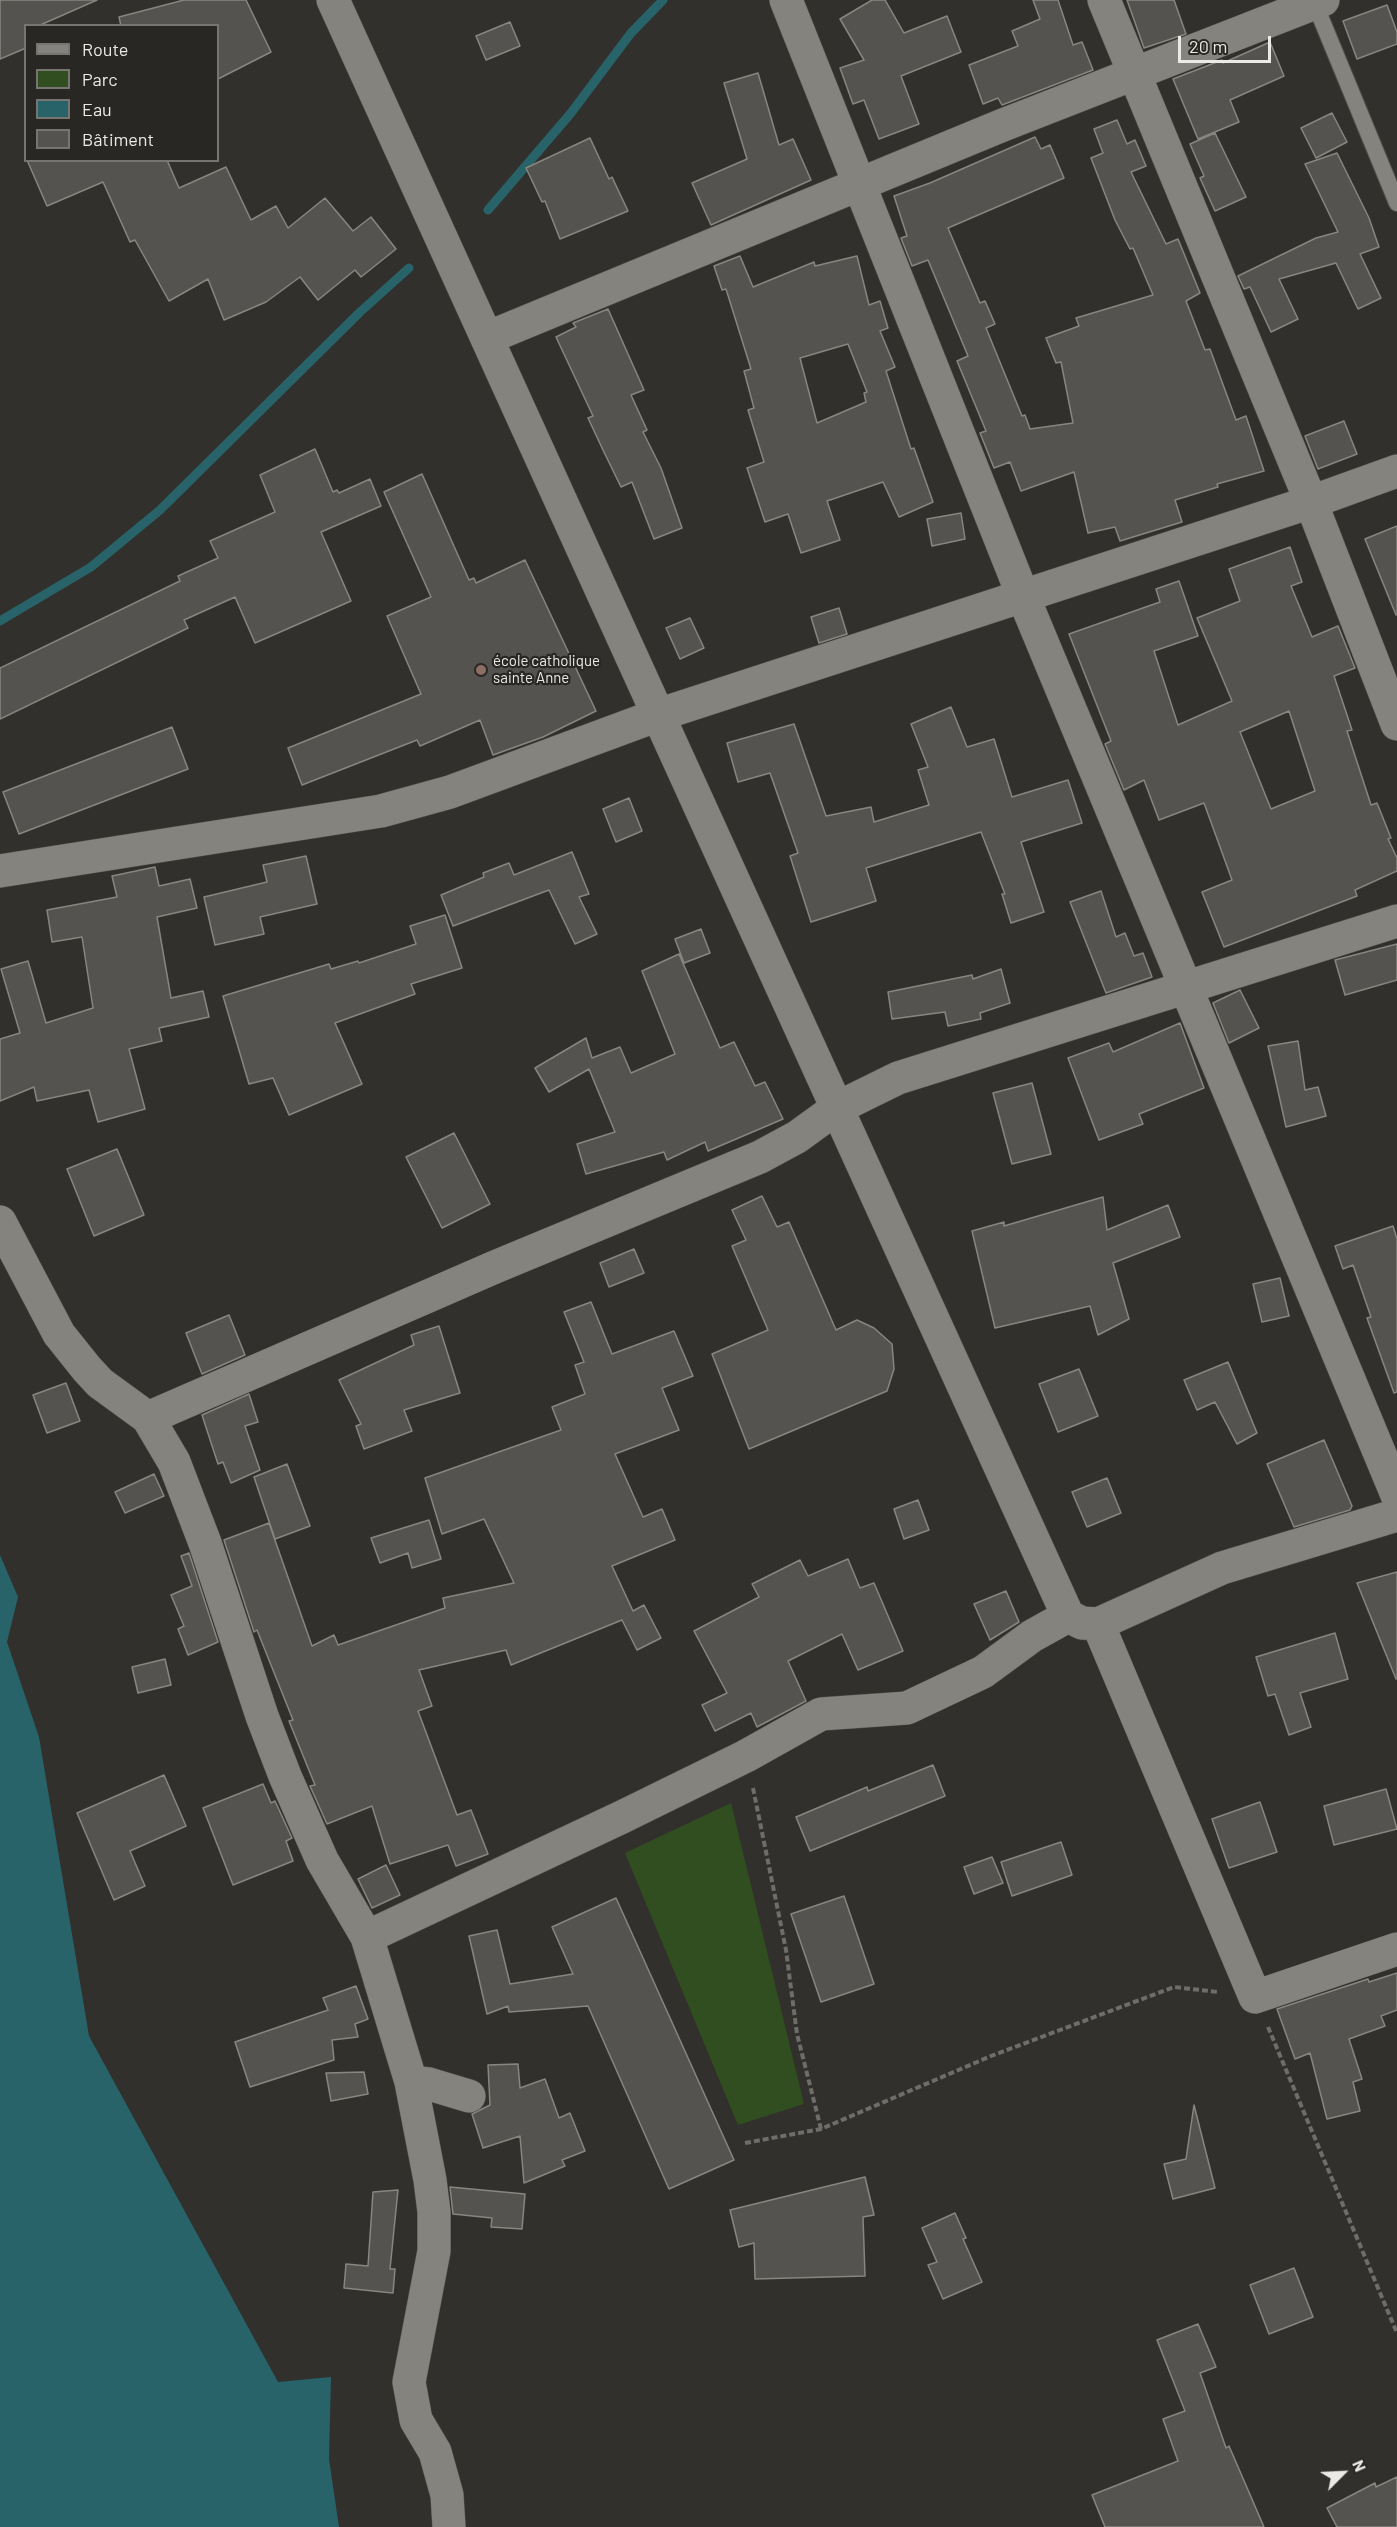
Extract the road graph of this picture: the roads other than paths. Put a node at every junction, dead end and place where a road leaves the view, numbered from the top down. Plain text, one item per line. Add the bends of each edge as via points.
1 (333, 0) edge
2 (786, 0) edge
3 (1104, 0) edge
4 (1319, 2) edge
5 (1133, 74) junction
6 (861, 186) junction
7 (1397, 203) edge
8 (487, 338) junction
9 (1397, 471) edge
10 (1311, 502) junction
11 (1023, 596) junction
12 (658, 715) junction
13 (1397, 724) edge
14 (0, 871) edge
15 (1397, 921) edge
16 (1186, 989) junction
17 (837, 1108) junction
18 (0, 1222) edge
19 (148, 1418) junction
20 (1397, 1495) edge
21 (1397, 1515) edge
22 (1083, 1620) junction
23 (367, 1936) junction
24 (1397, 1949) edge
25 (411, 2082) junction
26 (469, 2096) dead end
27 (449, 2527) edge

1 - 8 street
2 - 6 street
3 - 5 street
4 - 5 street
4 - 7 lane
5 - 6 street
5 - 10 street
6 - 8 street
6 - 11 street
8 - 12 street
9 - 10 street
10 - 11 street
10 - 13 street
11 - 12 street
11 - 16 street
12 - 14 street via 462,788 381,811
12 - 17 street
15 - 16 street
16 - 17 street via 898,1078
16 - 20 street
17 - 19 street via 760,1157
17 - 22 street
18 - 19 street via 59,1334 100,1383
19 - 23 street via 174,1462 205,1543 285,1776 322,1860
21 - 22 street via 1222,1568
22 - 23 street via 1032,1636 983,1672 907,1708 821,1714 746,1756
22 - 24 street via 1255,1997
23 - 25 street
25 - 26 street
25 - 27 street via 430,2180 434,2251 409,2382 416,2420 435,2452 447,2495

